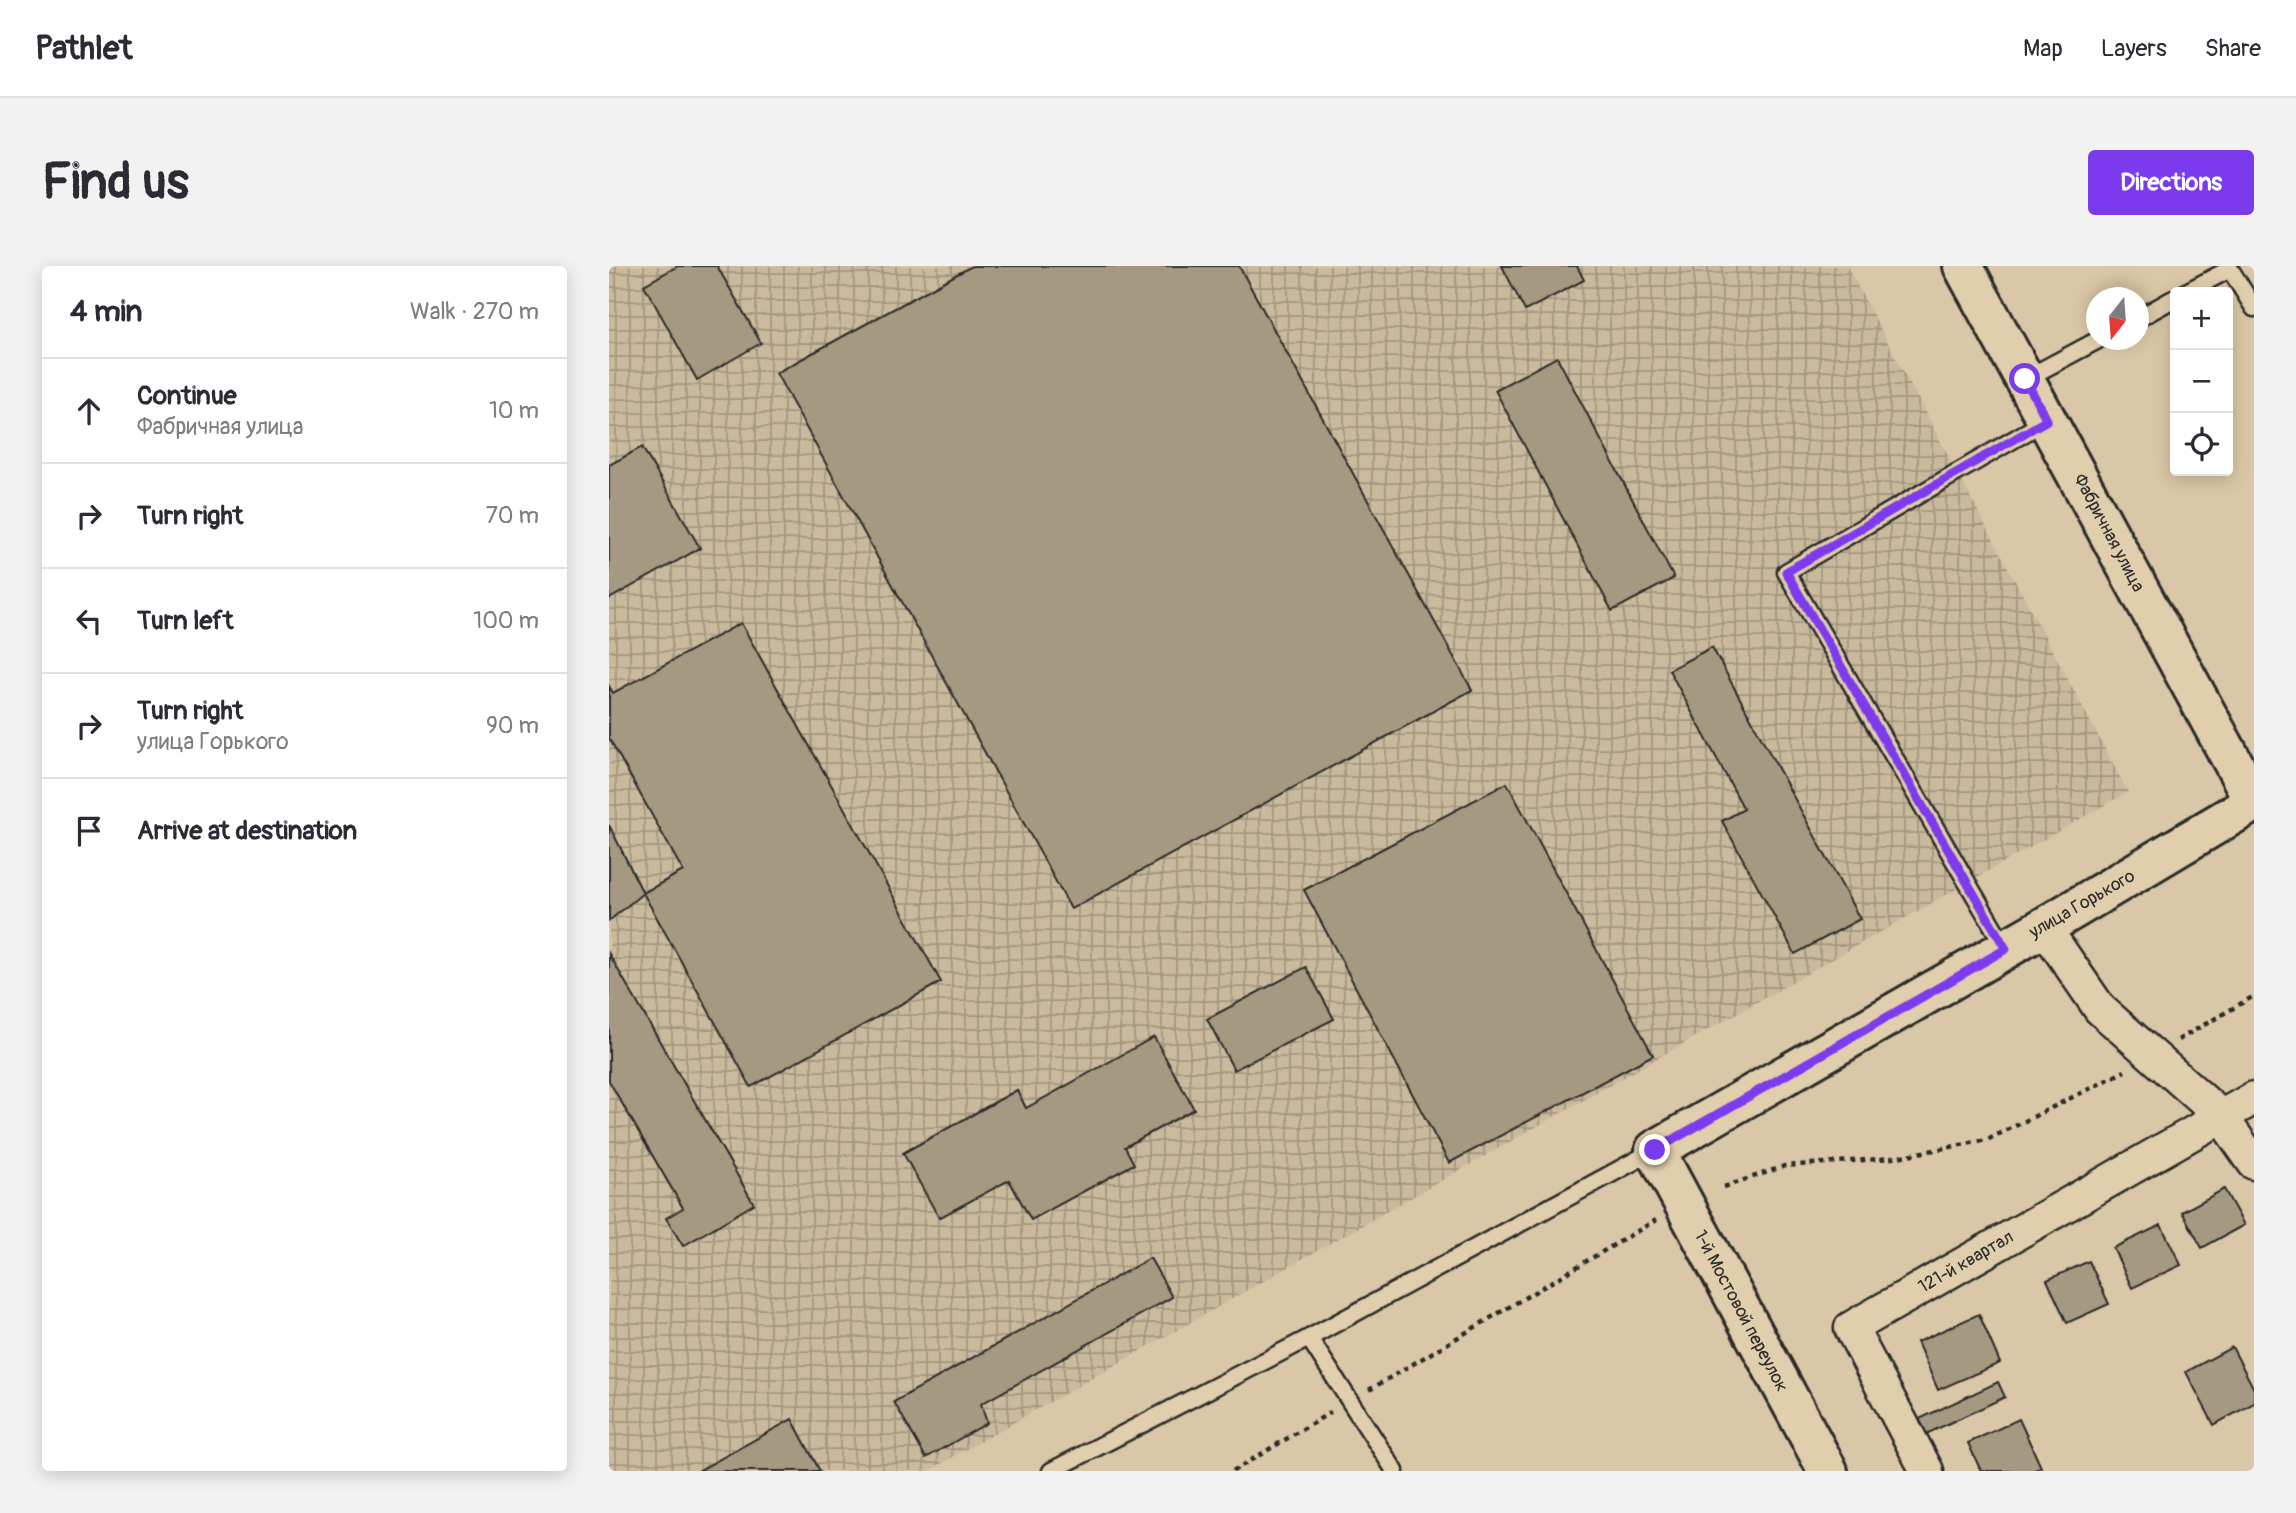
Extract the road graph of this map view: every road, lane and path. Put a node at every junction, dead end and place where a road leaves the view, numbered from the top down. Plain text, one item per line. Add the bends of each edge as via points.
1 (1963, 266) edge
2 (2196, 287) edge
3 (2170, 301) edge
4 (2254, 308) edge
5 (2149, 312) edge
6 (2086, 346) edge
7 (2025, 379) junction
8 (2047, 420) junction
9 (2254, 802) edge
10 (2044, 927) junction
11 (2006, 949) junction
12 (2254, 996) edge
13 (2152, 1056) junction
14 (2254, 1098) edge
15 (2221, 1116) junction
16 (1655, 1150) junction
17 (2254, 1163) edge
18 (1724, 1188) dead end
19 (1663, 1216) dead end
20 (1309, 1338) junction
21 (1350, 1401) junction
22 (1051, 1471) edge
23 (1233, 1471) edge
24 (1395, 1471) edge
25 (1828, 1471) edge
26 (1927, 1471) edge

1 - 7 street, Фабричная улица
2 - 4 lane via 2230,269
3 - 5 lane
6 - 7 lane
7 - 8 street, Фабричная улица
8 - 9 street, Фабричная улица
8 - 11 lane via 1786,572
9 - 10 street, улица Горького
10 - 11 street, улица Горького
10 - 13 street via 2100,1009
11 - 16 street, улица Горького
12 - 13 path
13 - 15 street
13 - 18 path via 1987,1140 1892,1158 1785,1166
14 - 15 street, 121-й квартал
15 - 17 street
15 - 26 street, 121-й квартал via 1851,1328
16 - 20 lane
16 - 25 street, 1-й Мостовой переулок
19 - 21 path
20 - 21 lane
20 - 22 lane
21 - 23 path
21 - 24 lane

